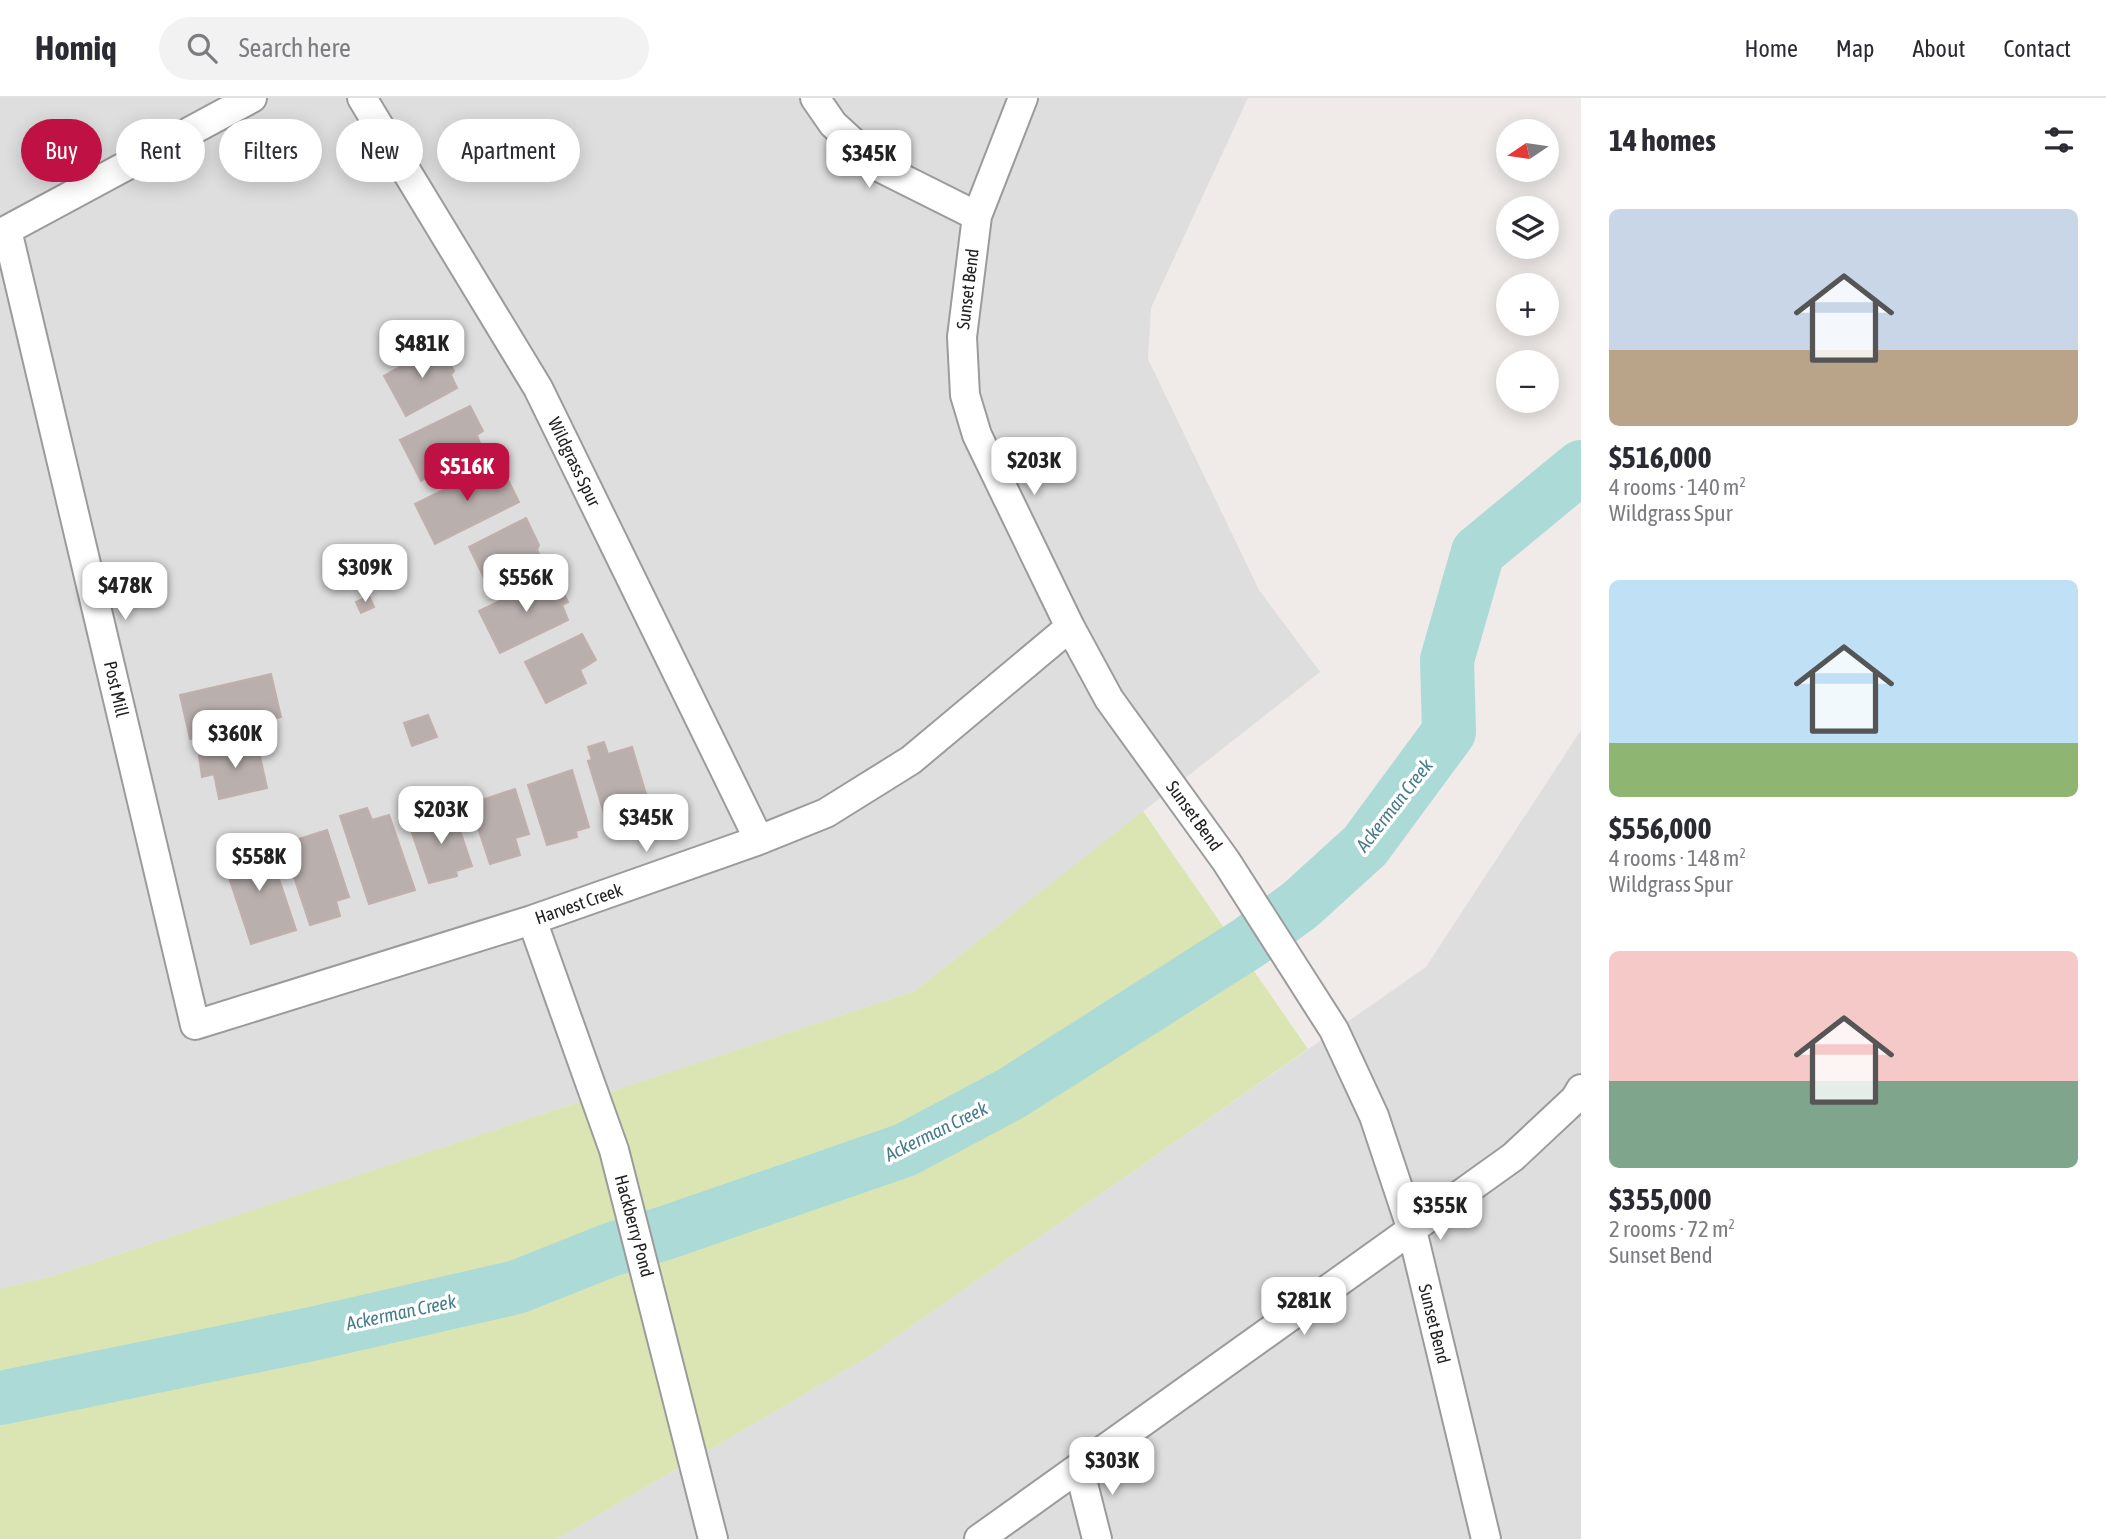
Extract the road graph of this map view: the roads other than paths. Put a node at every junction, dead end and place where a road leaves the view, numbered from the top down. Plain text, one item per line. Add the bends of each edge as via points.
1 (253, 98) edge
2 (362, 98) edge
3 (815, 98) edge
4 (1023, 98) edge
5 (977, 216) junction
6 (1070, 627) junction
7 (759, 840) junction
8 (532, 920) junction
9 (195, 1026) joint
10 (1581, 1089) edge
11 (1412, 1230) junction
12 (1079, 1468) junction
13 (713, 1539) edge
14 (979, 1539) edge
15 (1097, 1539) edge
16 (1486, 1539) edge

1 - 9 street, Post Mill via 7,229
2 - 7 street, Wildgrass Spur via 538,388
3 - 5 street via 833,124 881,169
4 - 5 street, Sunset Bend
5 - 6 street, Sunset Bend via 962,337 965,395 977,435
6 - 7 street, Harvest Creek via 911,760 826,813
6 - 11 street, Sunset Bend via 1109,699 1226,861 1334,1030 1374,1116
7 - 8 street, Harvest Creek
8 - 9 street, Harvest Creek
8 - 13 street, Hackberry Pond via 614,1150
10 - 11 street via 1513,1157
11 - 12 street
11 - 16 street, Sunset Bend
12 - 14 street
12 - 15 street

